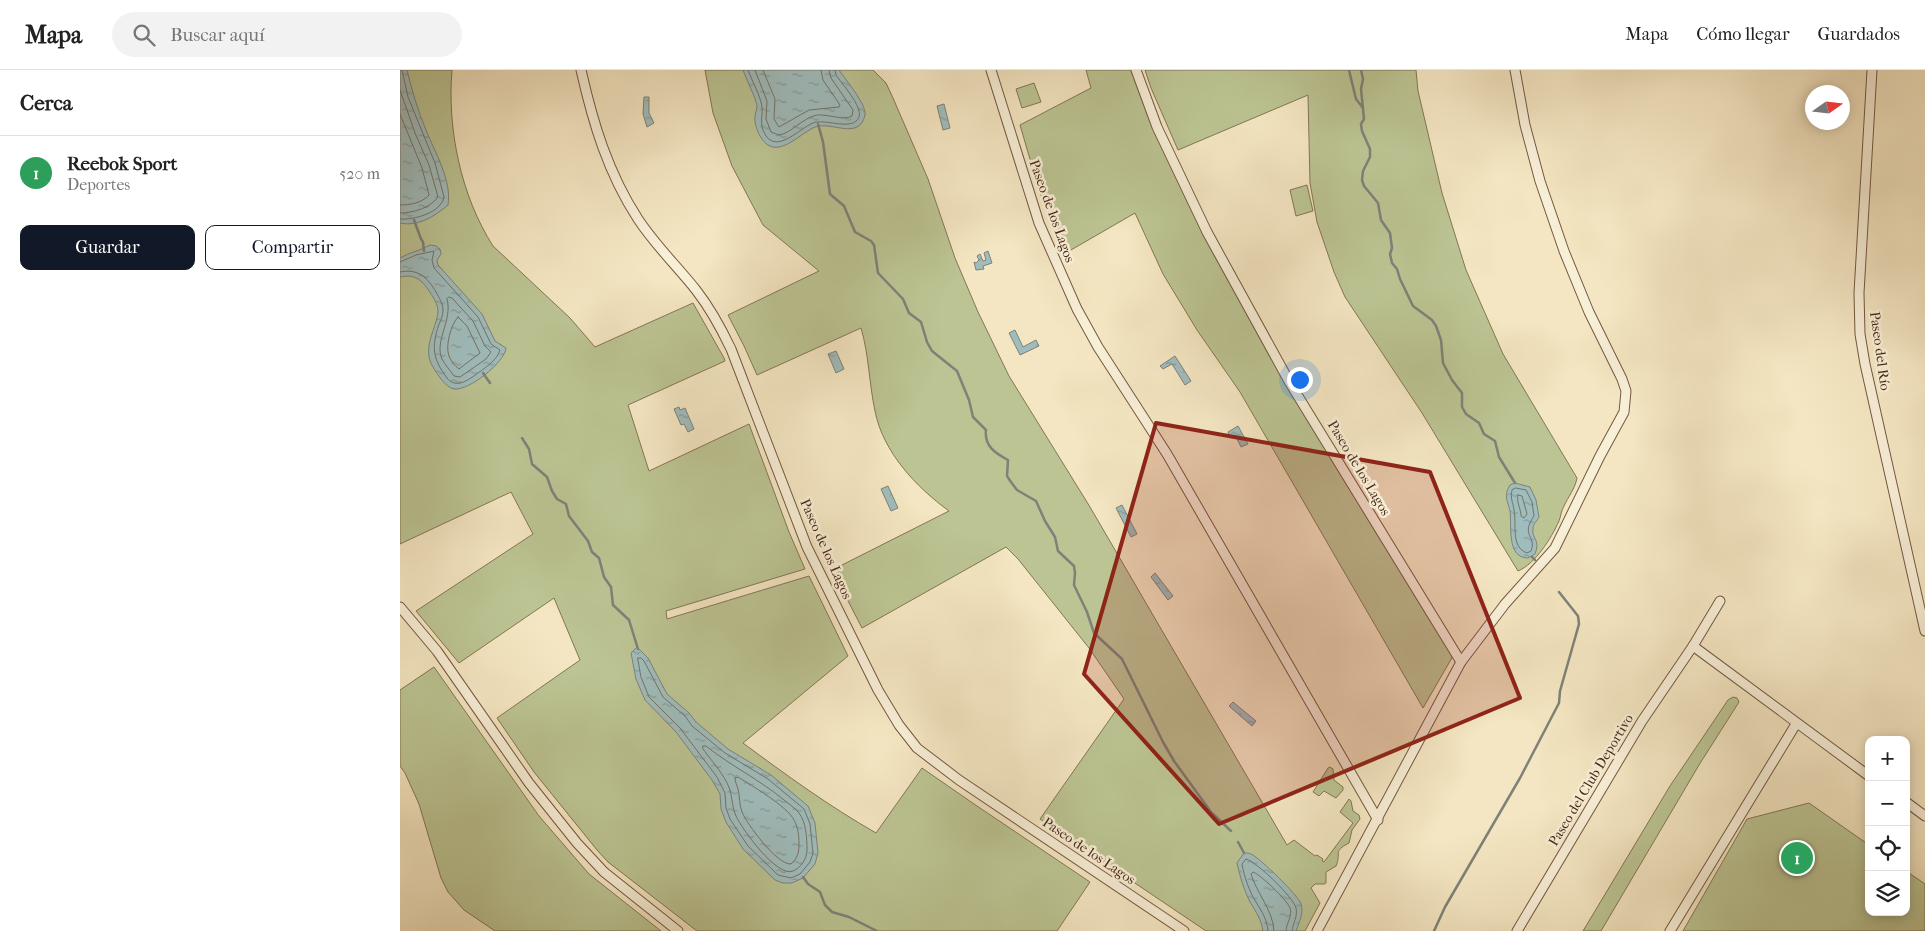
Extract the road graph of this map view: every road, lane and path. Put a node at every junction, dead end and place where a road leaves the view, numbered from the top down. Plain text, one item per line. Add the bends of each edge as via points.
1 (581, 70) edge
2 (991, 70) edge
3 (1136, 70) edge
4 (1515, 70) edge
5 (1872, 70) edge
6 (1720, 601) dead end
7 (400, 607) edge
8 (1925, 631) edge
9 (1692, 646) junction
10 (1461, 662) junction
11 (1796, 724) junction
12 (1865, 773) edge
13 (1910, 805) edge
14 (1925, 816) edge
15 (1378, 820) junction
16 (678, 931) edge
17 (1184, 931) edge
18 (1317, 931) edge
19 (1517, 931) edge
20 (1670, 931) edge

1 - 17 street, Paseo de los Lagos via 596,130 615,180 655,243 696,290 719,324 807,547 878,690 899,725 926,756
2 - 15 street, Paseo de los Lagos via 1039,223 1077,308 1098,347 1167,454
3 - 10 street, Paseo de los Lagos via 1156,127 1230,274 1290,383
4 - 10 street via 1525,125 1552,218 1589,312 1622,379 1626,401 1624,412 1555,548 1505,604
5 - 8 street, Paseo del Río via 1859,293 1860,334
6 - 9 street, Paseo del Club Deportivo
7 - 16 street via 577,843 604,872
9 - 11 street
9 - 19 street, Paseo del Club Deportivo via 1642,721
10 - 15 street
11 - 12 street
11 - 20 street
13 - 14 street
15 - 18 street

